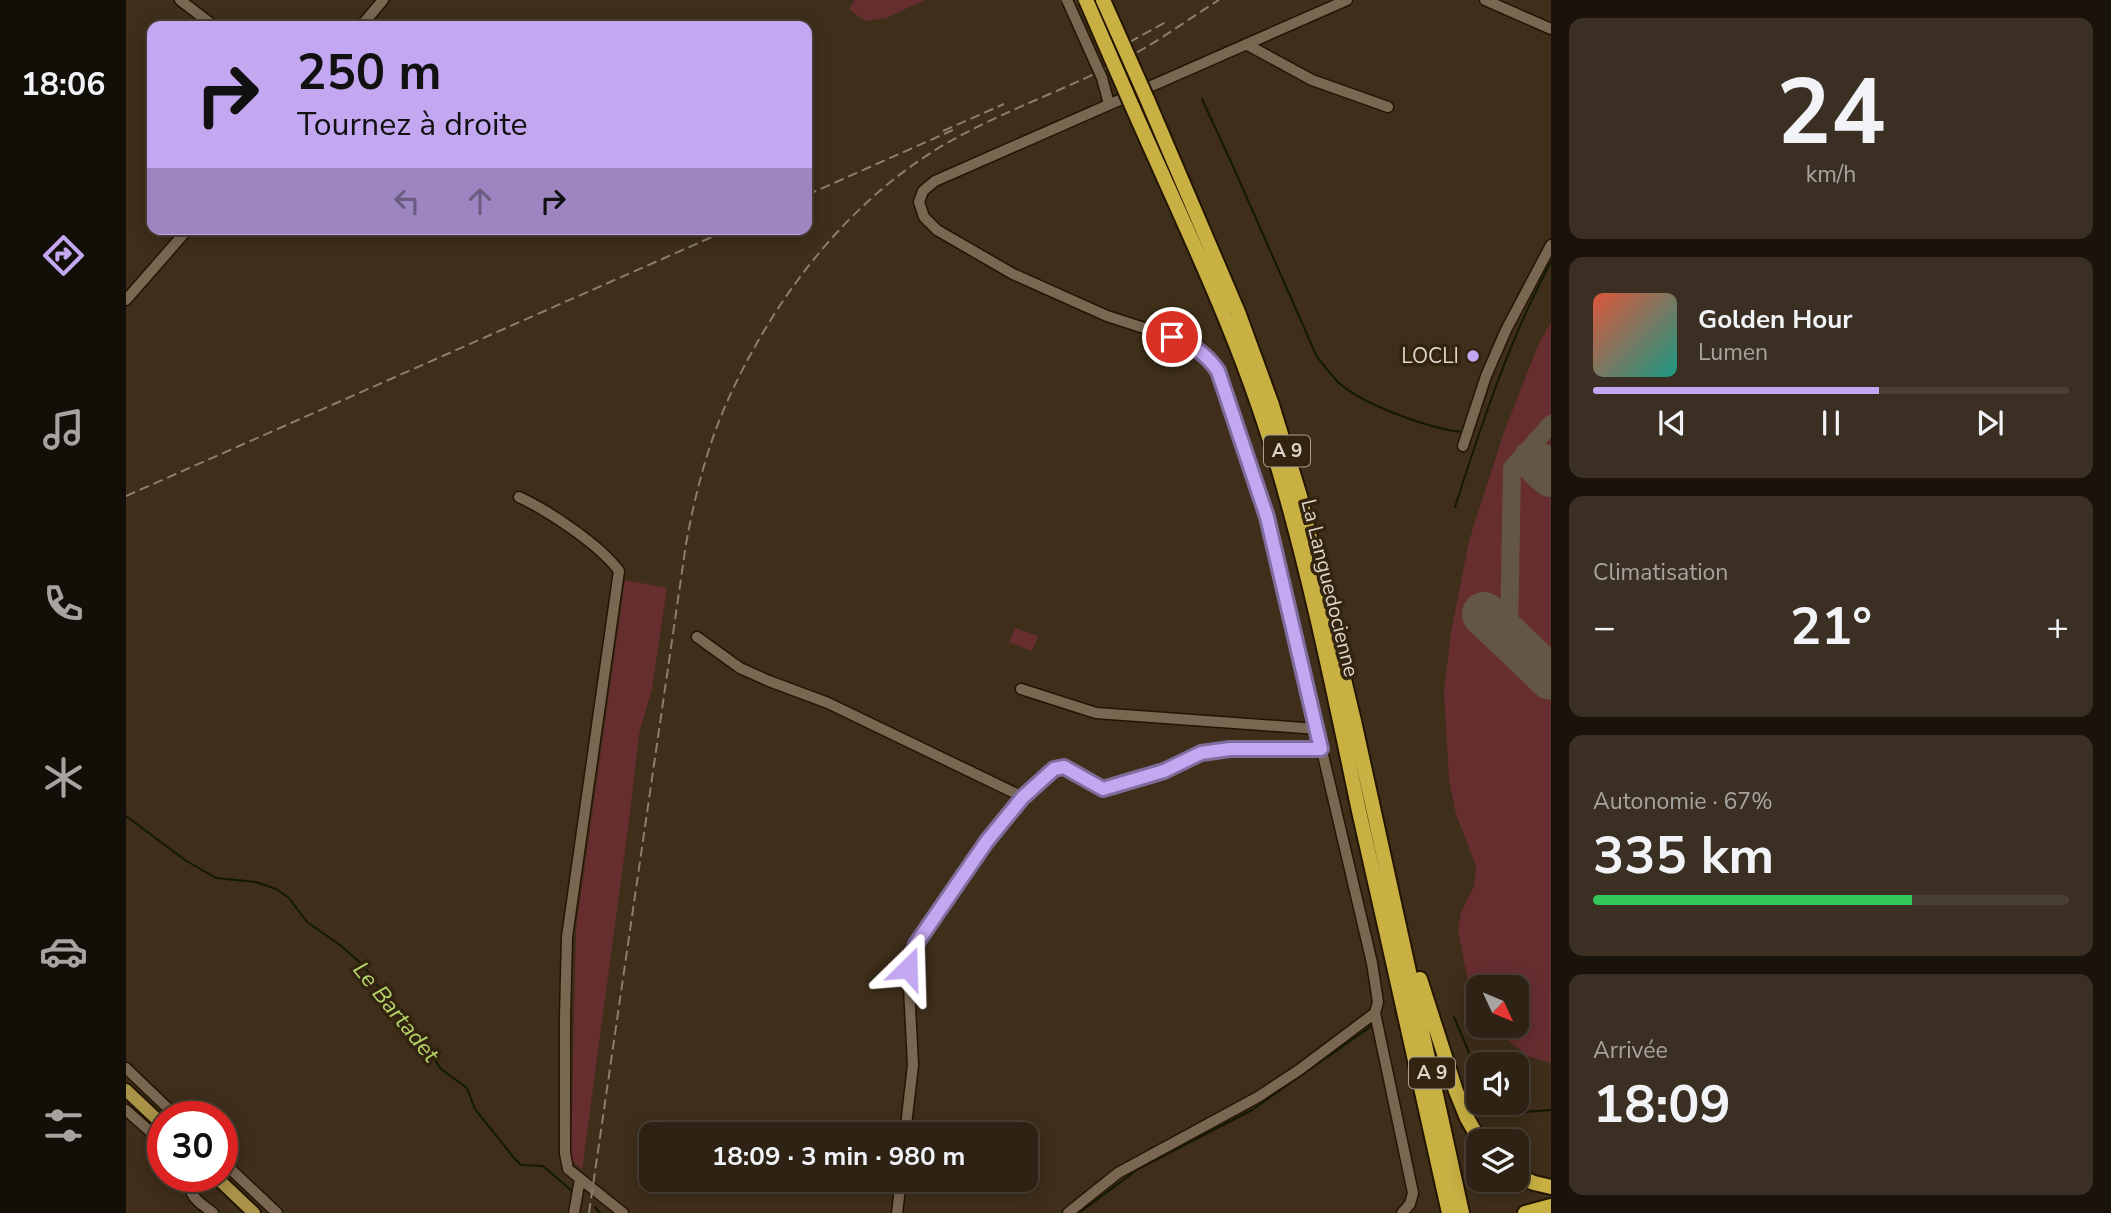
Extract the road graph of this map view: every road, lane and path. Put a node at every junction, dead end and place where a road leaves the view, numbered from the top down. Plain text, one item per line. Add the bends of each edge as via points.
1 (180, 0) edge
2 (383, 0) edge
3 (1067, 0) edge
4 (1086, 0) edge
5 (1103, 0) edge
6 (1347, 0) edge
7 (1485, 0) edge
8 (207, 21) edge
9 (365, 21) edge
10 (1551, 29) edge
11 (1246, 44) junction
12 (1109, 104) junction
13 (1388, 107) dead end
14 (183, 235) edge
15 (1551, 245) edge
16 (126, 300) edge
17 (1463, 446) dead end
18 (519, 497) dead end
19 (697, 637) dead end
20 (1021, 689) dead end
21 (1317, 729) junction
22 (1321, 749) junction
23 (1023, 797) junction
24 (1401, 933) junction
25 (1375, 1013) junction
26 (126, 1068) edge
27 (126, 1090) edge
28 (160, 1101) edge
29 (126, 1110) edge
30 (147, 1110) edge
31 (906, 1122) edge
32 (147, 1129) edge
33 (1474, 1129) edge
34 (238, 1176) edge
35 (580, 1179) junction
36 (1529, 1181) edge
37 (1551, 1187) edge
38 (191, 1192) edge
39 (232, 1192) edge
40 (900, 1192) edge
41 (1551, 1208) edge
42 (213, 1213) edge
43 (254, 1213) edge
44 (277, 1213) edge
45 (575, 1213) edge
46 (623, 1213) edge
47 (898, 1213) edge
48 (1068, 1213) edge
49 (1402, 1213) edge
50 (1449, 1213) edge
51 (1462, 1213) edge
52 (1525, 1213) edge
53 (1542, 1213) edge

1 - 8 street
2 - 9 street
3 - 12 street, bridge
4 - 50 highway, La Languedocienne / A 9, bridge via 1227,320 1287,498
5 - 24 highway, La Languedocienne / A 9, bridge via 1238,312 1283,439 1340,659
6 - 11 street
7 - 10 street
11 - 12 street
11 - 13 street via 1312,80
12 - 21 street via 935,181 919,202 924,218 1013,274 1107,316 1172,337 1209,358 1218,371 1267,517
14 - 16 street
15 - 17 street via 1506,330
18 - 35 street via 595,547 619,571 567,937 565,1153 568,1169
19 - 23 street via 740,668 828,703
20 - 21 street via 1096,713
21 - 22 street
22 - 23 street via 1201,753 1164,771 1103,789 1064,767 1054,769
22 - 25 street via 1376,982
23 - 31 street via 916,944 908,968 912,1065
24 - 33 highway via 1413,953 1462,1107
24 - 51 highway, La Languedocienne / A 9
25 - 48 street via 1258,1097 1118,1173
25 - 49 street via 1412,1193
26 - 28 street
27 - 30 main road
29 - 32 street
34 - 44 street
35 - 45 street
35 - 46 street
36 - 37 highway
38 - 42 street
39 - 43 main road
40 - 47 street
41 - 52 highway
41 - 53 highway

